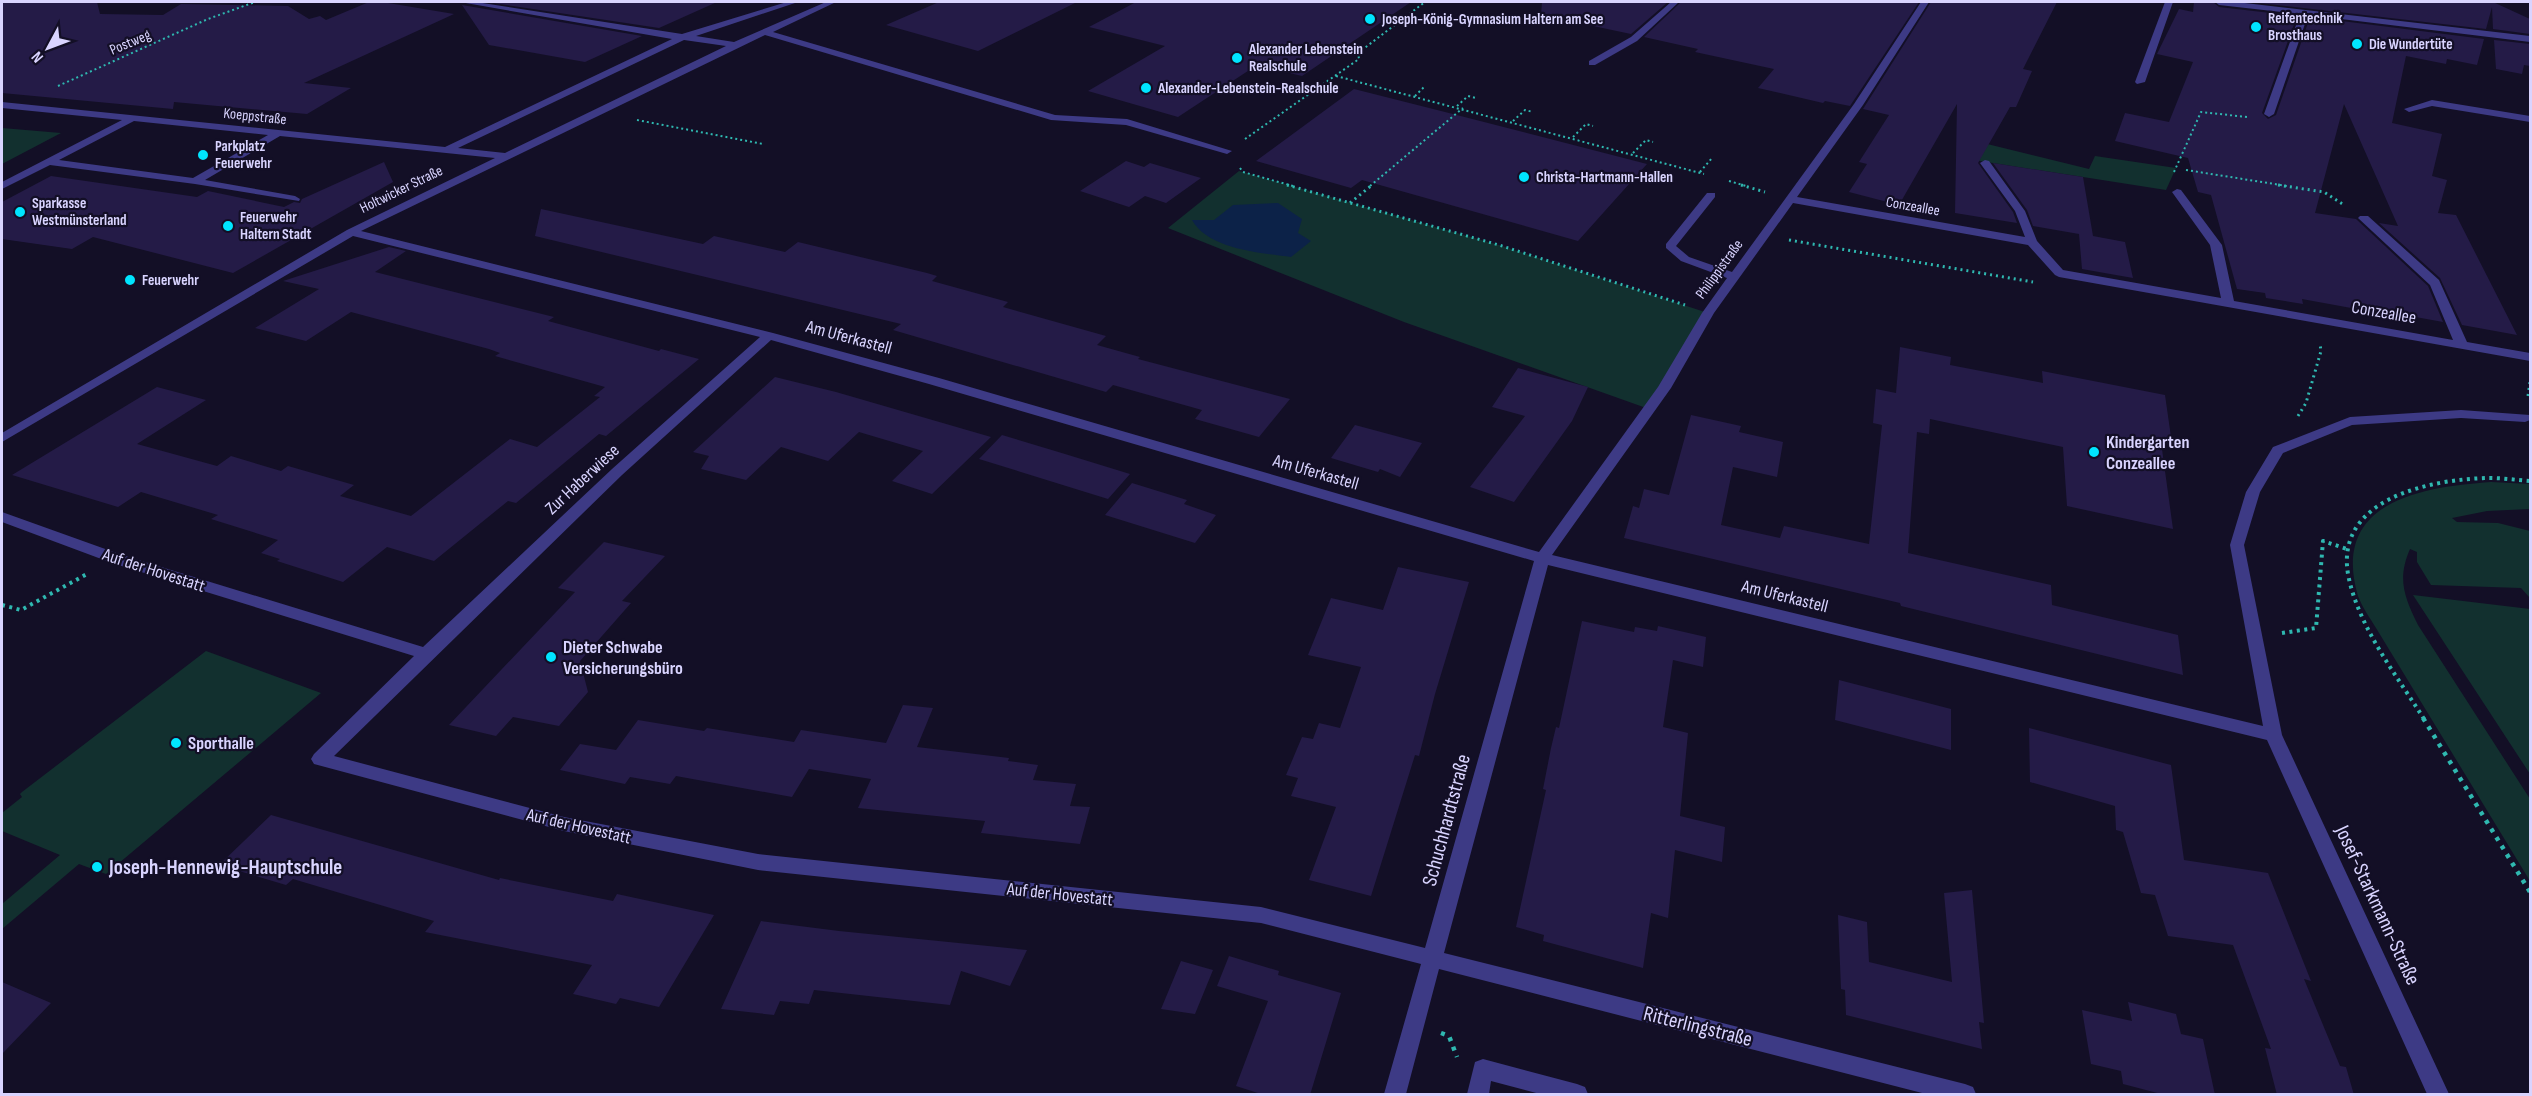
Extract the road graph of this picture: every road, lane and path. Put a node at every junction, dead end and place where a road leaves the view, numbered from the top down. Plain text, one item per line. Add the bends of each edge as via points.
1 (255, 2) edge
2 (464, 2) edge
3 (794, 2) edge
4 (832, 2) edge
5 (1425, 2) edge
6 (1675, 2) edge
7 (1925, 2) edge
8 (2169, 2) edge
9 (2219, 2) edge
10 (2305, 12) junction
11 (765, 32) junction
12 (683, 37) junction
13 (2530, 39) edge
14 (735, 45) junction
15 (1592, 63) dead end
16 (1336, 76) junction
17 (2140, 82) dead end
18 (1425, 86) dead end
19 (1415, 96) junction
20 (1476, 98) dead end
21 (2, 105) edge
22 (17, 106) junction
23 (1456, 106) junction
24 (1463, 108) junction
25 (2409, 109) dead end
26 (602, 110) junction
27 (1533, 112) dead end
28 (2269, 114) joint
29 (131, 119) junction
30 (2530, 119) edge
31 (1513, 121) junction
32 (1593, 126) dead end
33 (278, 133) junction
34 (1573, 137) junction
35 (1653, 142) dead end
36 (763, 144) dead end
37 (448, 149) junction
38 (1227, 151) junction
39 (1633, 154) junction
40 (506, 156) junction
41 (1712, 158) dead end
42 (48, 162) junction
43 (1985, 163) dead end
44 (2176, 168) junction
45 (1700, 172) junction
46 (1711, 176) dead end
47 (1722, 179) dead end
48 (195, 181) junction
49 (2, 186) edge
50 (2177, 192) joint
51 (1712, 195) dead end
52 (295, 199) dead end
53 (1789, 199) junction
54 (1350, 203) junction
55 (2364, 218) joint
56 (351, 232) junction
57 (2032, 242) junction
58 (1733, 276) junction
59 (2228, 302) junction
60 (1708, 313) junction
61 (769, 336) junction
62 (2320, 341) dead end
63 (2462, 345) junction
64 (2530, 357) edge
65 (2525, 418) dead end
66 (2, 438) edge
67 (2278, 450) junction
68 (2530, 481) edge
69 (2, 517) edge
70 (2347, 549) junction
71 (1542, 558) junction
72 (117, 559) junction
73 (2, 605) edge
74 (2255, 637) junction
75 (426, 654) junction
76 (2273, 735) junction
77 (2530, 892) edge
78 (1431, 957) junction
79 (1414, 1023) junction
80 (1483, 1070) junction
81 (1395, 1095) edge
82 (1478, 1095) edge
83 (1577, 1095) edge
84 (1965, 1095) edge
85 (2438, 1095) edge

1 - 22 path, Postweg
2 - 12 street
3 - 12 street, Holtwicker Straße
4 - 11 street, Holtwicker Straße
5 - 16 path via 1358,53 1359,59
6 - 15 street via 1634,39
7 - 53 street, Philippistraße via 1858,105
8 - 17 street
9 - 10 street
10 - 13 street
10 - 28 street
11 - 14 street, Holtwicker Straße
11 - 38 street via 1054,118 1127,122
12 - 14 street
12 - 37 street, Holtwicker Straße
14 - 26 street, Holtwicker Straße
16 - 19 path
16 - 38 path
18 - 19 path
19 - 23 path
20 - 23 path via 1468,96
21 - 22 street, Koeppstraße
22 - 29 street, Koeppstraße
23 - 24 path
24 - 31 path
24 - 54 path
25 - 30 street via 2432,103
26 - 36 path via 651,124
26 - 40 street, Holtwicker Straße
27 - 31 path via 1525,110
28 - 44 path via 2267,120 2201,112
29 - 33 street, Koeppstraße
29 - 42 street
31 - 34 path
32 - 34 path via 1586,124
33 - 37 street, Koeppstraße
33 - 48 street
34 - 39 path
35 - 39 path via 1646,140
37 - 40 street, Koeppstraße
38 - 54 path via 1243,172
39 - 45 path
40 - 56 street, Holtwicker Straße
41 - 45 path
42 - 48 street
42 - 49 street
43 - 57 street, Conzeallee via 2020,211
44 - 50 path via 2166,190
44 - 55 path via 2324,192
45 - 46 path
47 - 53 path
48 - 52 street
50 - 59 street via 2216,245
51 - 58 street via 1670,246 1684,259
53 - 57 street, Conzeallee
53 - 58 street, Philippistraße
54 - 60 path via 1499,245
55 - 63 street, Conzeallee via 2435,283
56 - 61 street, Am Uferkastell
56 - 66 street, Holtwicker Straße
57 - 59 street, Conzeallee via 2059,273
58 - 60 street, Philippistraße
59 - 63 street, Conzeallee
60 - 71 street, Philippistraße via 1664,388
61 - 71 street, Am Uferkastell
61 - 75 street, Zur Haberwiese via 617,472
62 - 67 path via 2321,351 2306,403
63 - 64 street, Conzeallee
65 - 67 street via 2461,414 2349,421
67 - 74 street, Josef-Starkmann-Straße via 2253,492 2237,545
68 - 70 path via 2486,478 2404,492 2373,507 2356,526
69 - 72 street, Auf der Hovestatt
70 - 74 path via 2323,541 2316,628
70 - 77 path via 2349,580 2370,632
71 - 76 street, Am Uferkastell
71 - 78 street, Schuchhardtstraße
72 - 73 path via 21,610
72 - 75 street, Auf der Hovestatt
74 - 76 street, Josef-Starkmann-Straße
75 - 78 street, Auf der Hovestatt via 320,759 564,824 758,862 1261,915
76 - 85 street, Josef-Starkmann-Straße
78 - 79 street, Schuchhardtstraße
78 - 84 street, Ritterlingstraße
79 - 80 path via 1449,1036 1459,1062
79 - 81 street, Schuchhardtstraße
80 - 82 street
80 - 83 street

